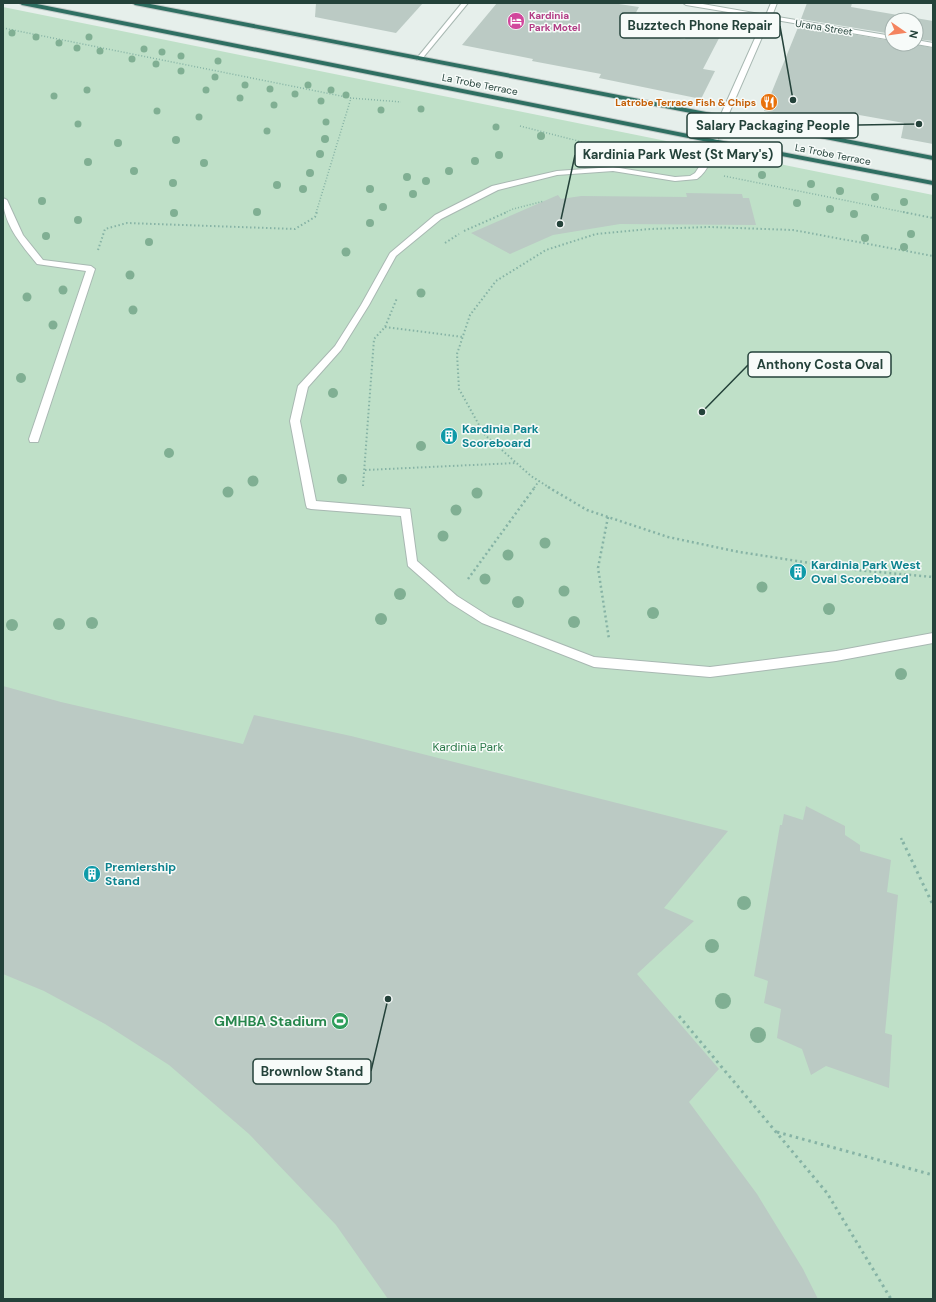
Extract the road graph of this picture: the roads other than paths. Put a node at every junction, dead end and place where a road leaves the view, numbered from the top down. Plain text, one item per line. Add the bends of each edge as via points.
1 (22, 3) edge
2 (140, 3) edge
3 (465, 3) edge
4 (686, 3) edge
5 (774, 3) edge
6 (768, 17) junction
7 (884, 37) edge
8 (419, 59) junction
9 (723, 117) junction
10 (713, 141) junction
11 (933, 158) edge
12 (933, 183) edge
13 (3, 200) edge
14 (34, 439) dead end
15 (933, 638) edge

1 - 10 highway, La Trobe Terrace
2 - 8 highway, La Trobe Terrace
3 - 8 street
4 - 6 street, Urana Street
5 - 6 street
6 - 7 street, Urana Street
6 - 9 street
8 - 9 highway, La Trobe Terrace
9 - 10 street
9 - 11 highway, La Trobe Terrace
10 - 12 highway, La Trobe Terrace
10 - 15 street via 696,177 676,179 613,169 557,173 496,188 438,217 393,255 338,348 303,386 295,421 311,505 406,512 412,563 453,599 486,620 594,662 710,672 836,656
13 - 14 street via 19,236 40,262 91,269

